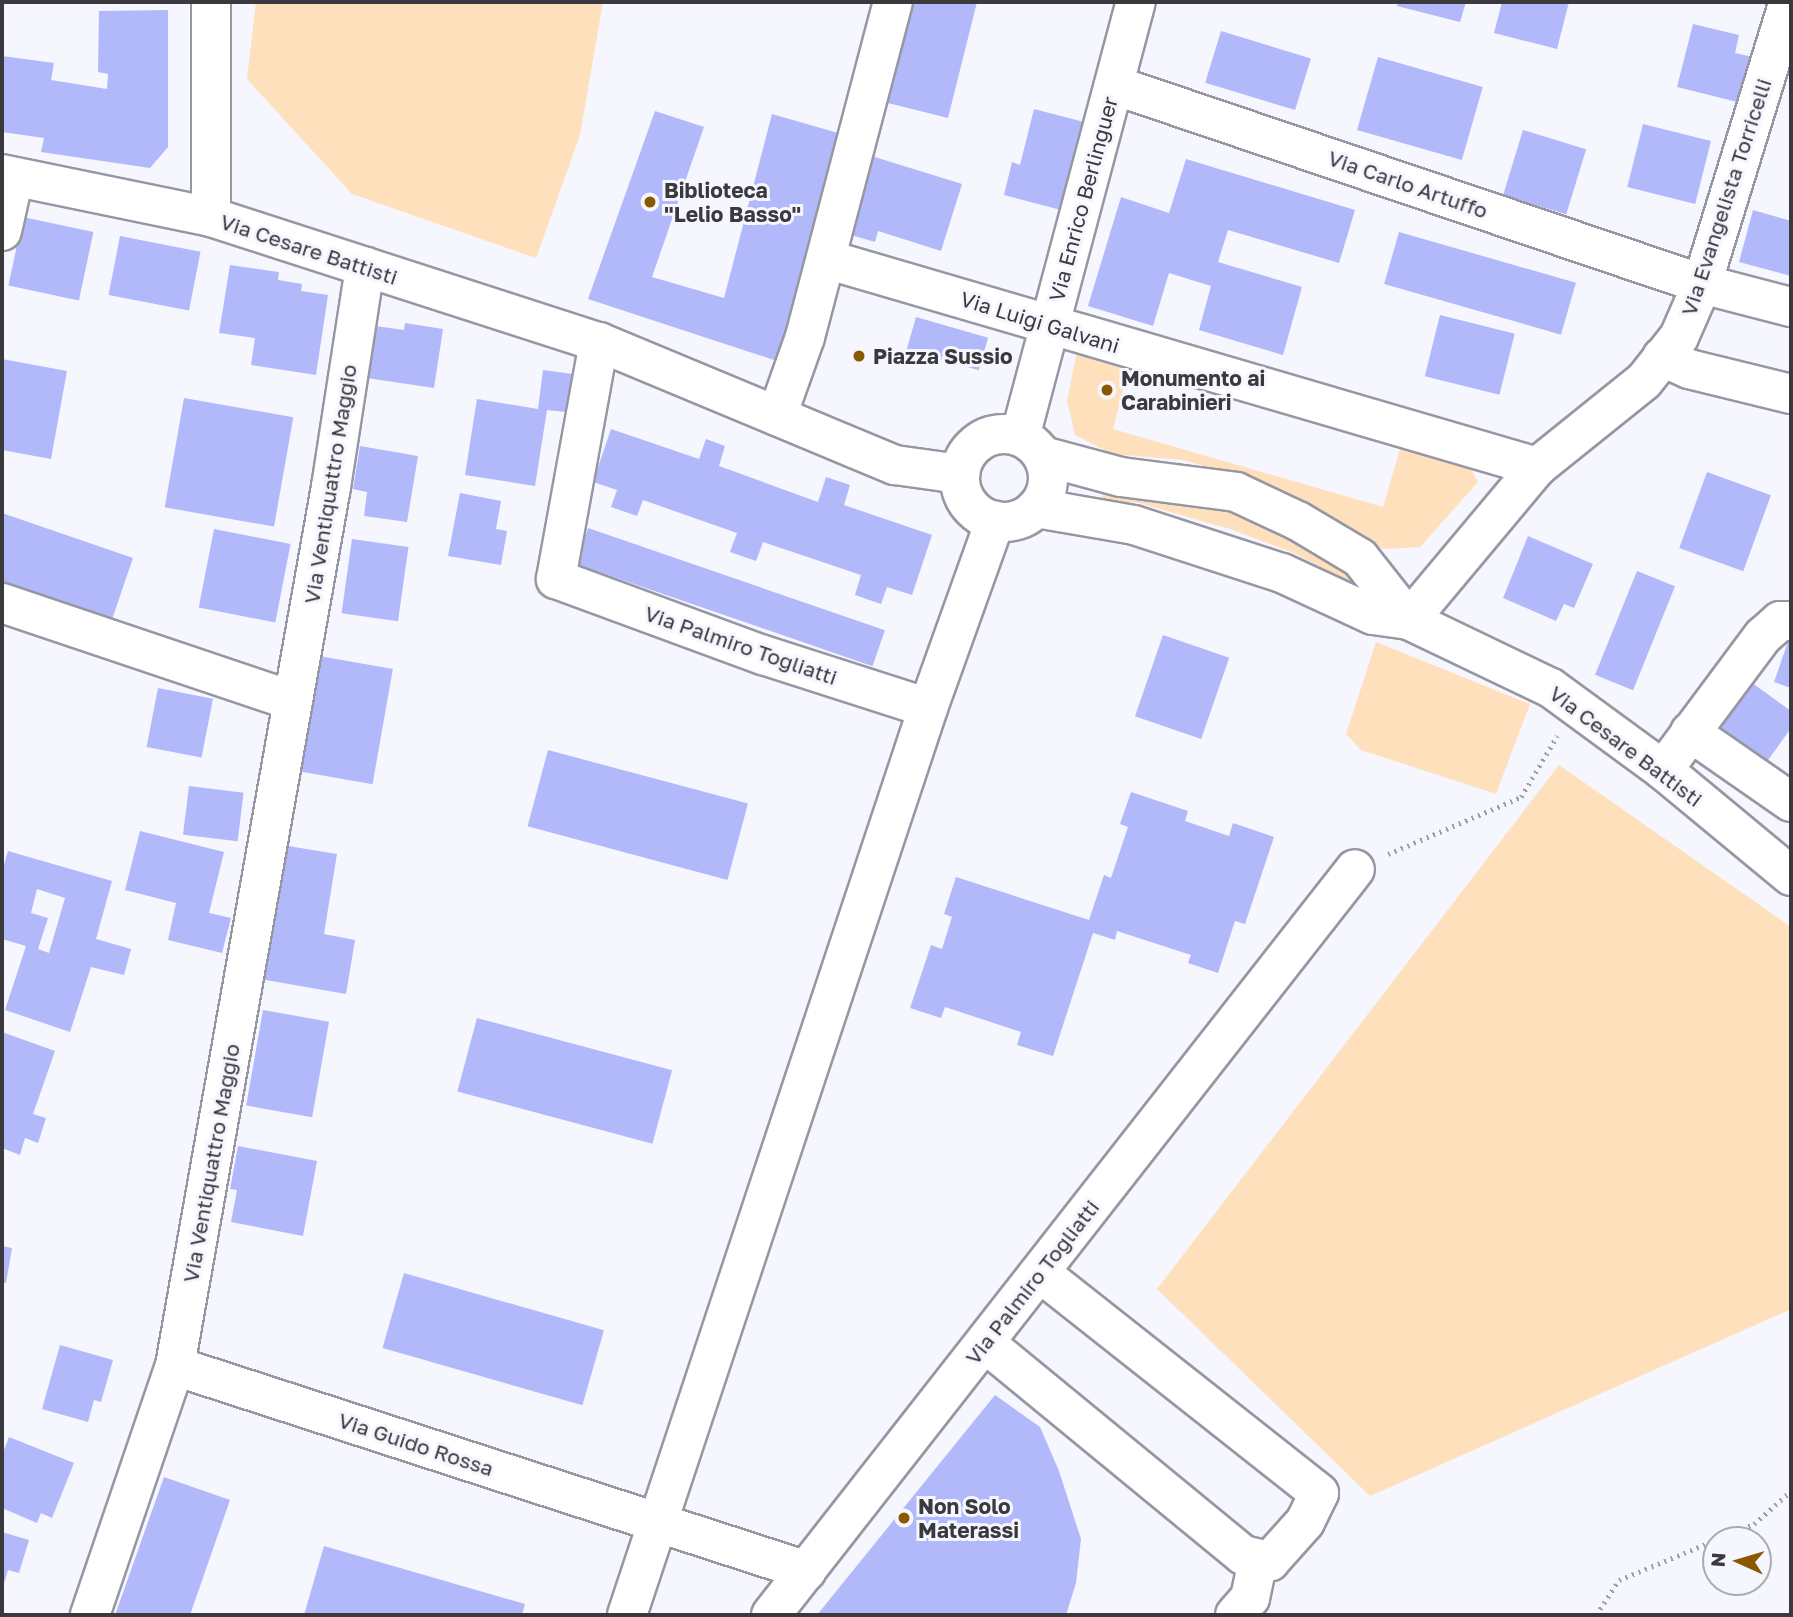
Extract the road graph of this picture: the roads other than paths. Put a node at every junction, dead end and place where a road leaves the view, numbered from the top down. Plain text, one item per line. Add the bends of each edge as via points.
1 (211, 2) edge
2 (892, 2) edge
3 (1136, 2) edge
4 (1781, 4) edge
5 (1114, 85) junction
6 (8, 176) edge
7 (211, 217) junction
8 (2, 231) edge
9 (826, 259) junction
10 (365, 267) junction
11 (1702, 284) junction
12 (1791, 307) edge
13 (1049, 323) junction
14 (598, 342) junction
15 (1662, 357) junction
16 (1791, 394) edge
17 (777, 416) junction
18 (1032, 446) junction
19 (1537, 467) junction
20 (960, 474) junction
21 (1036, 508) junction
22 (995, 521) junction
23 (2, 603) edge
24 (1409, 620) junction
25 (1791, 621) edge
26 (293, 701) junction
27 (928, 708) junction
28 (1690, 732) junction
29 (1663, 771) junction
30 (1791, 802) edge
31 (1355, 869) road end
32 (1791, 876) edge
33 (1040, 1273) junction
34 (985, 1343) junction
35 (175, 1366) junction
36 (657, 1524) junction
37 (1258, 1560) junction
38 (807, 1572) junction
39 (90, 1615) edge
40 (627, 1615) edge
41 (771, 1615) edge
42 (1236, 1615) edge

1 - 7 street
2 - 9 street
3 - 5 street, Via Enrico Berlinguer
4 - 11 street, Via Evangelista Torricelli
5 - 11 street, Via Carlo Artuffo
5 - 13 street, Via Enrico Berlinguer
6 - 7 street, Via Cesare Battisti
6 - 8 street, Via Cesare Battisti
7 - 10 street, Via Cesare Battisti
9 - 13 street, Via Luigi Galvani
9 - 17 street
10 - 14 street, Via Cesare Battisti
10 - 26 street, Via Ventiquattro Maggio
11 - 12 street, Via Carlo Artuffo
11 - 15 street, Via Evangelista Torricelli via 1679,337
13 - 18 street, Via Enrico Berlinguer
13 - 19 street, Via Luigi Galvani
14 - 17 street, Via Cesare Battisti
14 - 27 street, Via Palmiro Togliatti via 556,579 763,655
15 - 16 street via 1689,369
15 - 19 street, Via Evangelista Torricelli via 1644,381
17 - 20 street, Via Cesare Battisti via 895,465
18 - 20 street, Via Cesare Battisti via 999,434 980,441 967,455
18 - 21 street via 1048,483
18 - 24 street, Via Cesare Battisti via 1121,477 1236,492 1298,521 1360,558
19 - 24 street, Via Evangelista Torricelli
20 - 22 street via 965,499
21 - 22 street via 1010,522
21 - 24 street, Via Cesare Battisti via 1134,525 1282,573 1373,615
22 - 27 street
23 - 26 street
24 - 29 street, Via Cesare Battisti via 1551,688
25 - 28 street via 1780,621 1763,636
26 - 35 street, Via Ventiquattro Maggio
27 - 36 street
28 - 29 street
28 - 30 street
29 - 32 street, Via Cesare Battisti
31 - 33 street, Via Palmiro Togliatti
33 - 34 street, Via Palmiro Togliatti
33 - 37 street via 1319,1493 1305,1522 1270,1561
34 - 37 street via 1243,1555
34 - 38 street, Via Palmiro Togliatti
35 - 36 street, Via Guido Rossa
35 - 39 street, Via Ventiquattro Maggio
36 - 38 street
36 - 40 street
37 - 42 street via 1250,1598
38 - 41 street, Via Palmiro Togliatti

